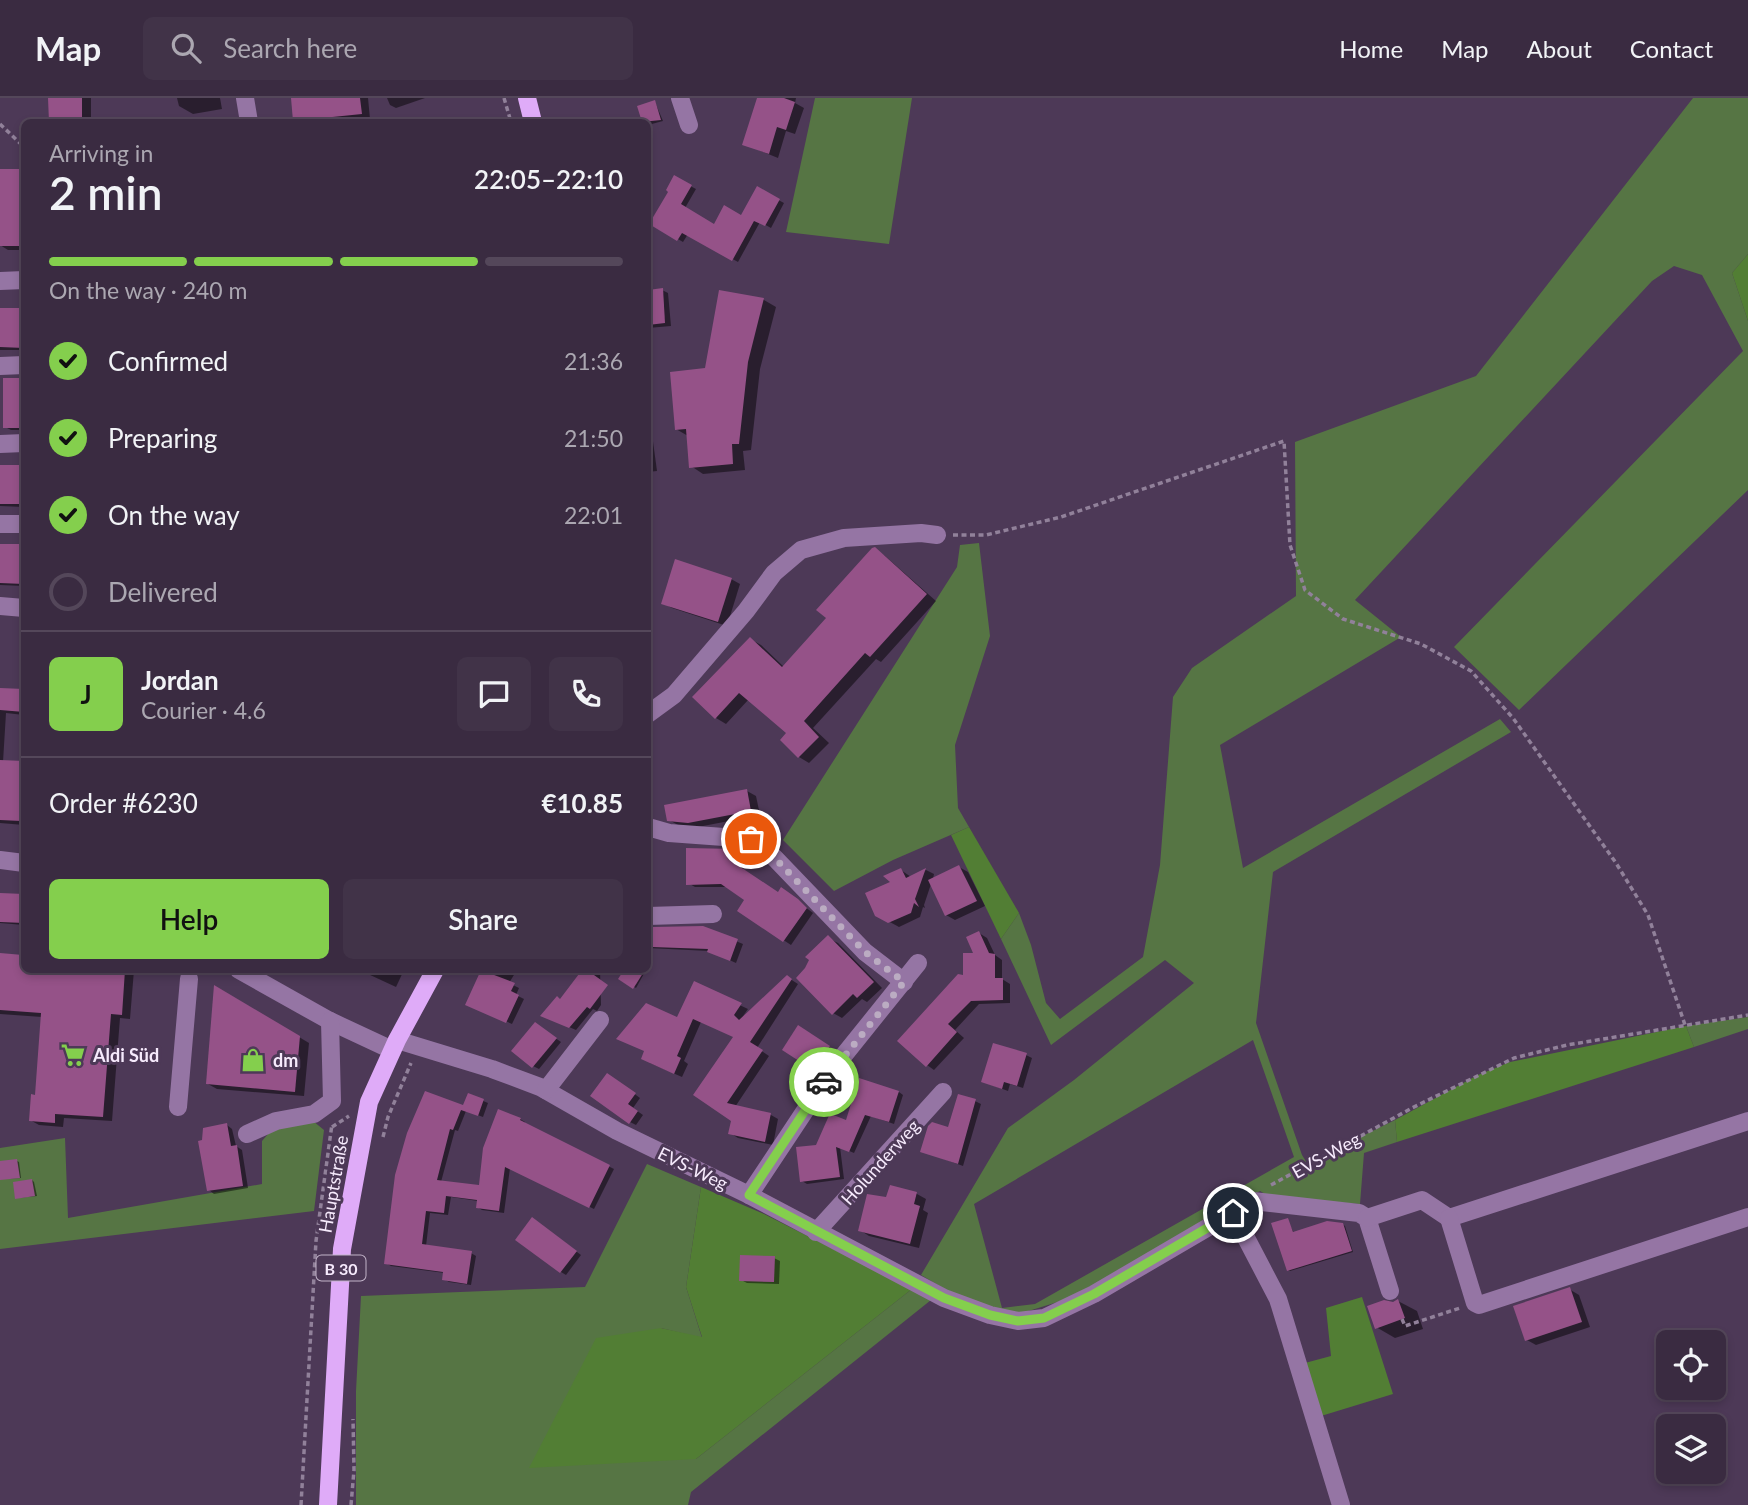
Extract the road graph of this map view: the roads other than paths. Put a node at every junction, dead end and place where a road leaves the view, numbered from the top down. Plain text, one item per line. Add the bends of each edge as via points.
1 (245, 98) edge
2 (527, 98) edge
3 (680, 98) edge
4 (248, 119) edge
5 (532, 119) edge
6 (689, 125) dead end
7 (21, 280) edge
8 (0, 281) edge
9 (21, 365) edge
10 (0, 366) edge
11 (21, 443) edge
12 (0, 444) edge
13 (0, 524) edge
14 (21, 524) edge
15 (937, 535) road end
16 (0, 606) edge
17 (21, 608) edge
18 (651, 712) edge
19 (651, 828) edge
20 (0, 860) edge
21 (21, 863) edge
22 (713, 914) dead end
23 (651, 916) edge
24 (918, 963) dead end
25 (244, 973) edge
26 (433, 973) edge
27 (189, 979) dead end
28 (904, 982) junction
29 (600, 1020) dead end
30 (330, 1021) junction
31 (395, 1045) junction
32 (546, 1090) junction
33 (943, 1092) dead end
34 (178, 1107) dead end
35 (1748, 1121) edge
36 (247, 1134) dead end
37 (749, 1195) junction
38 (1233, 1213) junction
39 (1748, 1217) edge
40 (1367, 1218) junction
41 (1448, 1218) junction
42 (816, 1231) junction
43 (1390, 1291) dead end
44 (328, 1505) edge
45 (1341, 1505) edge

1 - 4 street
2 - 5 main road
3 - 6 street
7 - 8 street
9 - 10 street
11 - 12 street
13 - 14 street
15 - 18 street via 844,538 801,550 774,573 674,695
16 - 17 street
19 - 28 street via 751,839 865,952
20 - 21 street
22 - 23 street
24 - 28 street
25 - 30 street, EVS-Weg
26 - 31 main road, Hauptstraße / B 30
27 - 34 street
28 - 37 street via 832,1070
29 - 32 street
30 - 31 street, EVS-Weg
30 - 36 street via 332,1101 314,1114 276,1121
31 - 32 street, EVS-Weg via 492,1069
31 - 44 main road, Hauptstraße / B 30 via 369,1102 342,1249
32 - 37 street, EVS-Weg via 617,1131
33 - 42 street, Holunderweg
35 - 41 street
37 - 42 street, EVS-Weg
38 - 40 street, EVS-Weg via 1253,1201 1359,1213
38 - 42 street, EVS-Weg via 1094,1294 1044,1318 1018,1321 944,1298
38 - 45 street via 1278,1299
39 - 41 street via 1479,1304
40 - 41 street via 1422,1200
40 - 43 street

